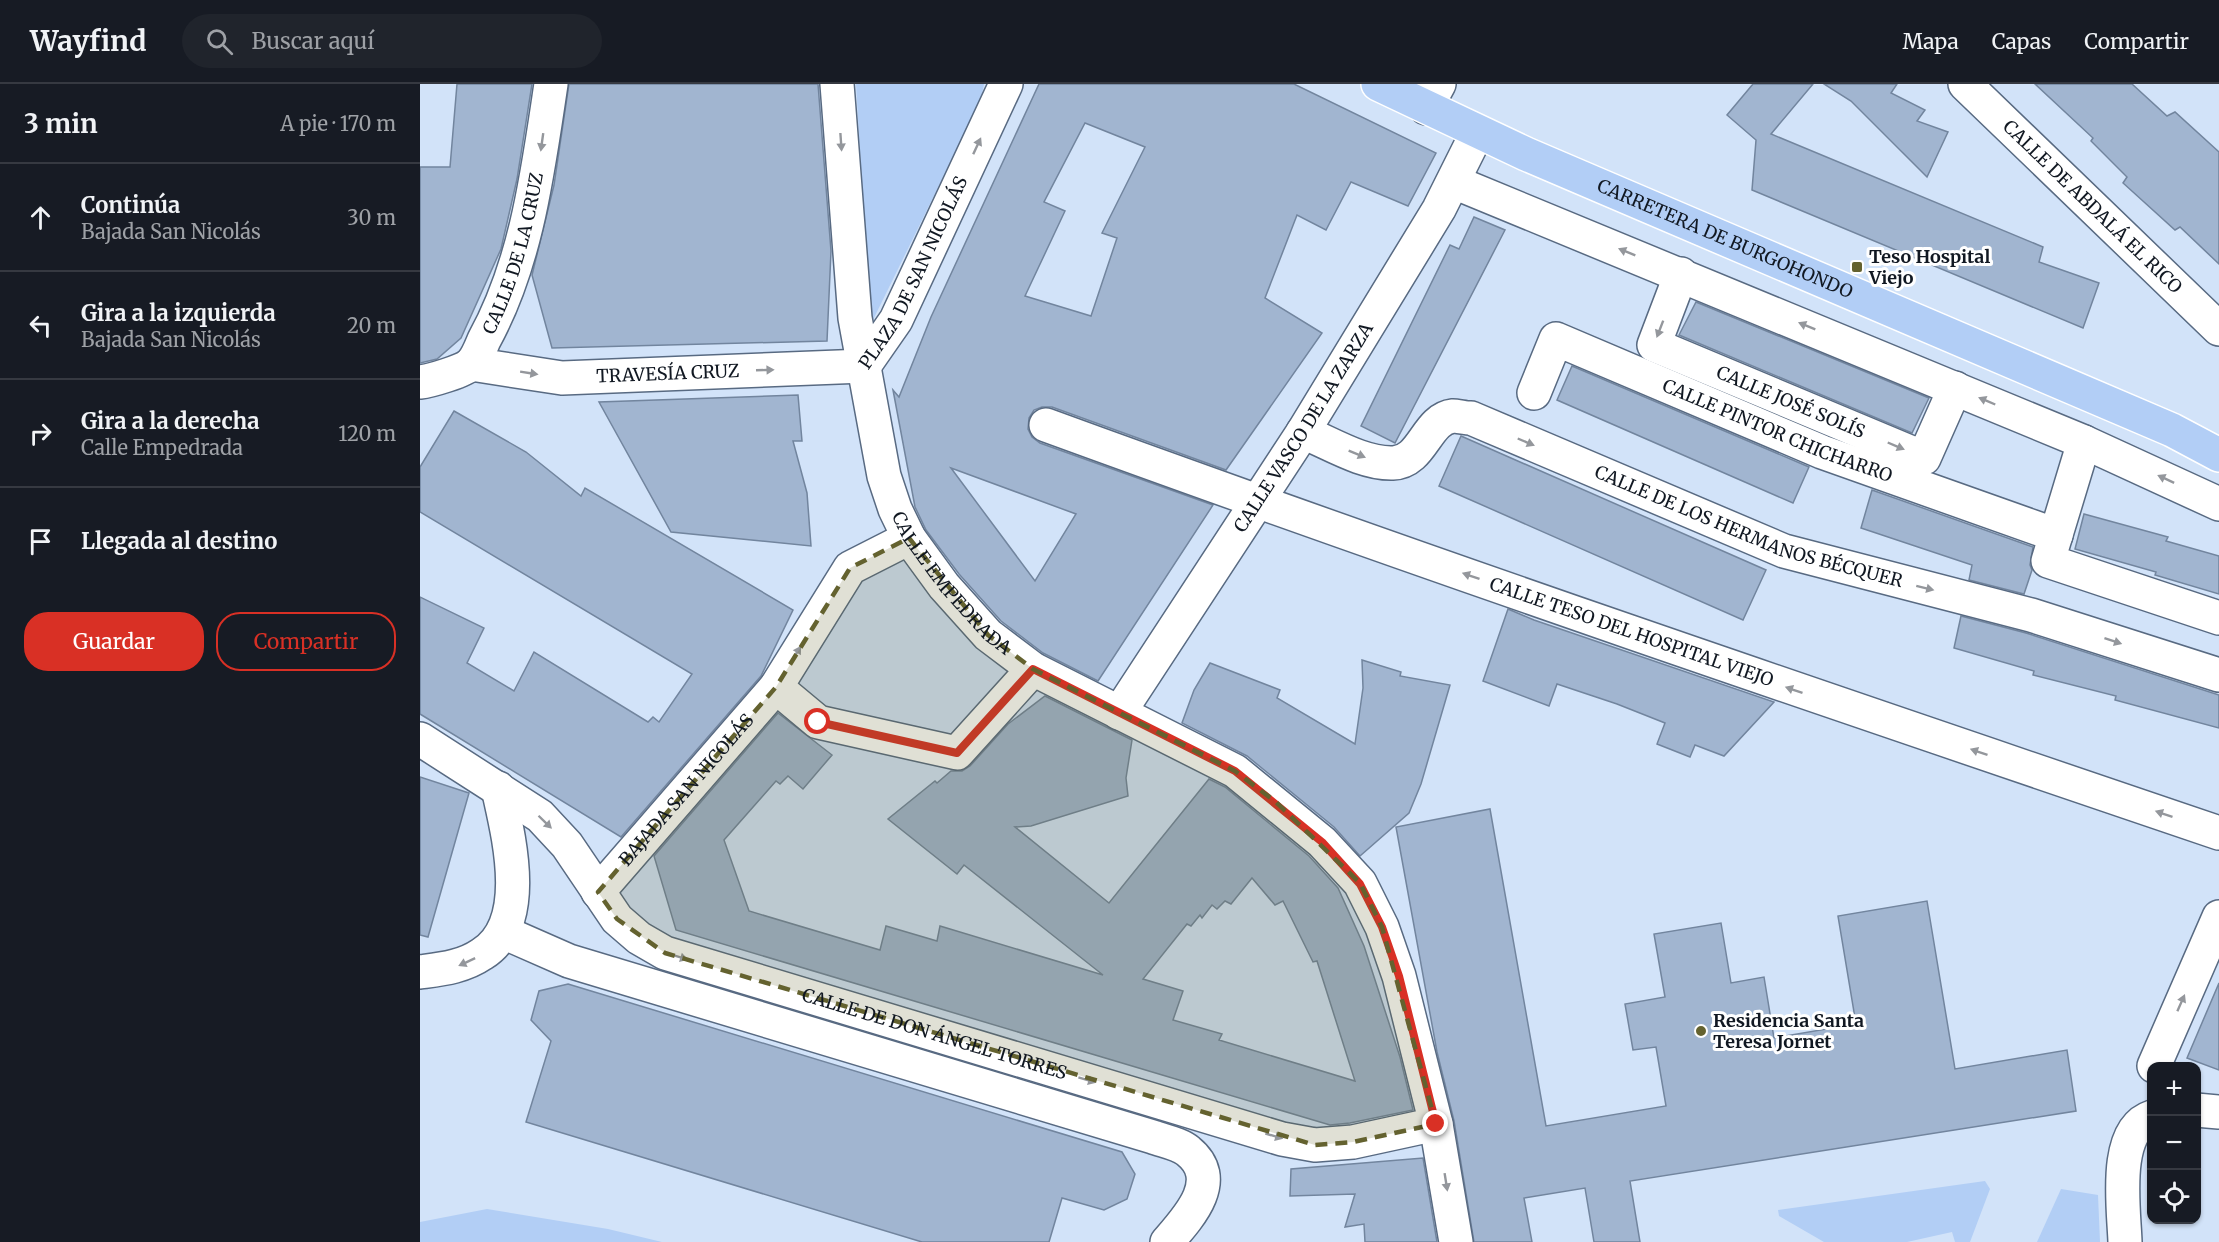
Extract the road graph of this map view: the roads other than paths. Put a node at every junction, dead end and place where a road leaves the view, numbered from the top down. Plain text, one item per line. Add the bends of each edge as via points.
1 (551, 84) edge
2 (837, 84) edge
3 (1006, 84) edge
4 (1378, 84) edge
5 (1965, 84) edge
6 (1432, 96) edge
7 (1477, 132) junction
8 (1454, 182) junction
9 (1681, 274) junction
10 (2219, 329) edge
11 (471, 364) junction
12 (864, 366) junction
13 (420, 382) edge
14 (1955, 388) junction
15 (1534, 393) dead end
16 (1046, 425) dead end
17 (2172, 430) junction
18 (2219, 431) edge
19 (1302, 432) junction
20 (2084, 442) junction
21 (2219, 455) edge
22 (1259, 503) junction
23 (2219, 504) edge
24 (909, 538) junction
25 (2052, 548) junction
26 (2219, 618) edge
27 (1033, 669) junction
28 (2219, 675) edge
29 (776, 687) junction
30 (1119, 713) junction
31 (420, 739) edge
32 (498, 788) junction
33 (2219, 833) edge
34 (598, 892) junction
35 (2219, 917) edge
36 (503, 932) junction
37 (420, 972) edge
38 (2156, 1062) edge
39 (2201, 1110) edge
40 (2219, 1112) edge
41 (2147, 1119) edge
42 (1436, 1124) junction
43 (1167, 1242) edge
44 (1456, 1242) edge
45 (2125, 1242) edge

1 -> 11 street, CALLE DE LA CRUZ via 537,178 518,258 497,317
2 -> 12 street, PLAZA DE SAN NICOLÁS via 855,318
12 -> 3 street, PLAZA DE SAN NICOLÁS via 896,320
4 - 6 main road, CARRETERA DE BURGOHONDO
5 - 10 street, CALLE DE ABDALÁ EL RICO
6 - 7 main road, CARRETERA DE BURGOHONDO
7 - 8 street, CALLE VASCO DE LA ZARZA
7 - 17 main road, CARRETERA DE BURGOHONDO
9 -> 8 street
8 - 19 street, CALLE VASCO DE LA ZARZA
14 -> 9 street
9 -> 14 street, CALLE JOSÉ SOLÍS via 1654,345 1924,458
11 -> 12 street, TRAVESÍA CRUZ via 562,378
11 - 13 street
12 - 24 street, CALLE EMPEDRADA via 884,476
20 -> 14 street
15 - 25 street, CALLE PINTOR CHICHARRO via 1556,339
16 - 22 street, CALLE TESO DEL HOSPITAL VIEJO
17 - 18 main road, CARRETERA DE BURGOHONDO
17 - 21 main road, CARRETERA DE BURGOHONDO
19 - 22 street, CALLE VASCO DE LA ZARZA
19 -> 28 street, CALLE DE LOS HERMANOS BÉCQUER via 1376,462 1396,463 1415,454 1436,426 1451,416 1471,418 1784,551 2031,615
23 -> 20 street
20 - 25 street
22 - 30 street, CALLE VASCO DE LA ZARZA
33 -> 22 street, CALLE TESO DEL HOSPITAL VIEJO
24 - 27 street, CALLE EMPEDRADA via 944,586 988,635
29 -> 24 street, BAJADA SAN NICOLÁS via 850,568
25 - 26 street, CALLE PINTOR CHICHARRO
27 - 29 street via 957,753 818,722
27 - 30 street, CALLE EMPEDRADA
29 - 34 street, BAJADA SAN NICOLÁS
30 - 42 street, CALLE EMPEDRADA via 1235,771 1322,842 1360,884 1382,927 1399,976
31 - 32 street, CALLE DE DON ÁNGEL TORRES
32 -> 34 street, CALLE DE DON ÁNGEL TORRES via 540,816 561,838
32 - 36 street via 513,862 512,897
34 -> 42 street, CALLE DE DON ÁNGEL TORRES via 617,919 639,938 666,952 1282,1138 1315,1145 1353,1142
38 -> 35 street
36 -> 37 street via 484,954 454,967
36 - 43 street, CALLE DE DON ÁNGEL TORRES via 569,961 1188,1150 1203,1169 1203,1192 1192,1214
39 - 40 street
41 - 45 street via 2127,1141 2123,1183
42 -> 44 street, CALLE EMPEDRADA

